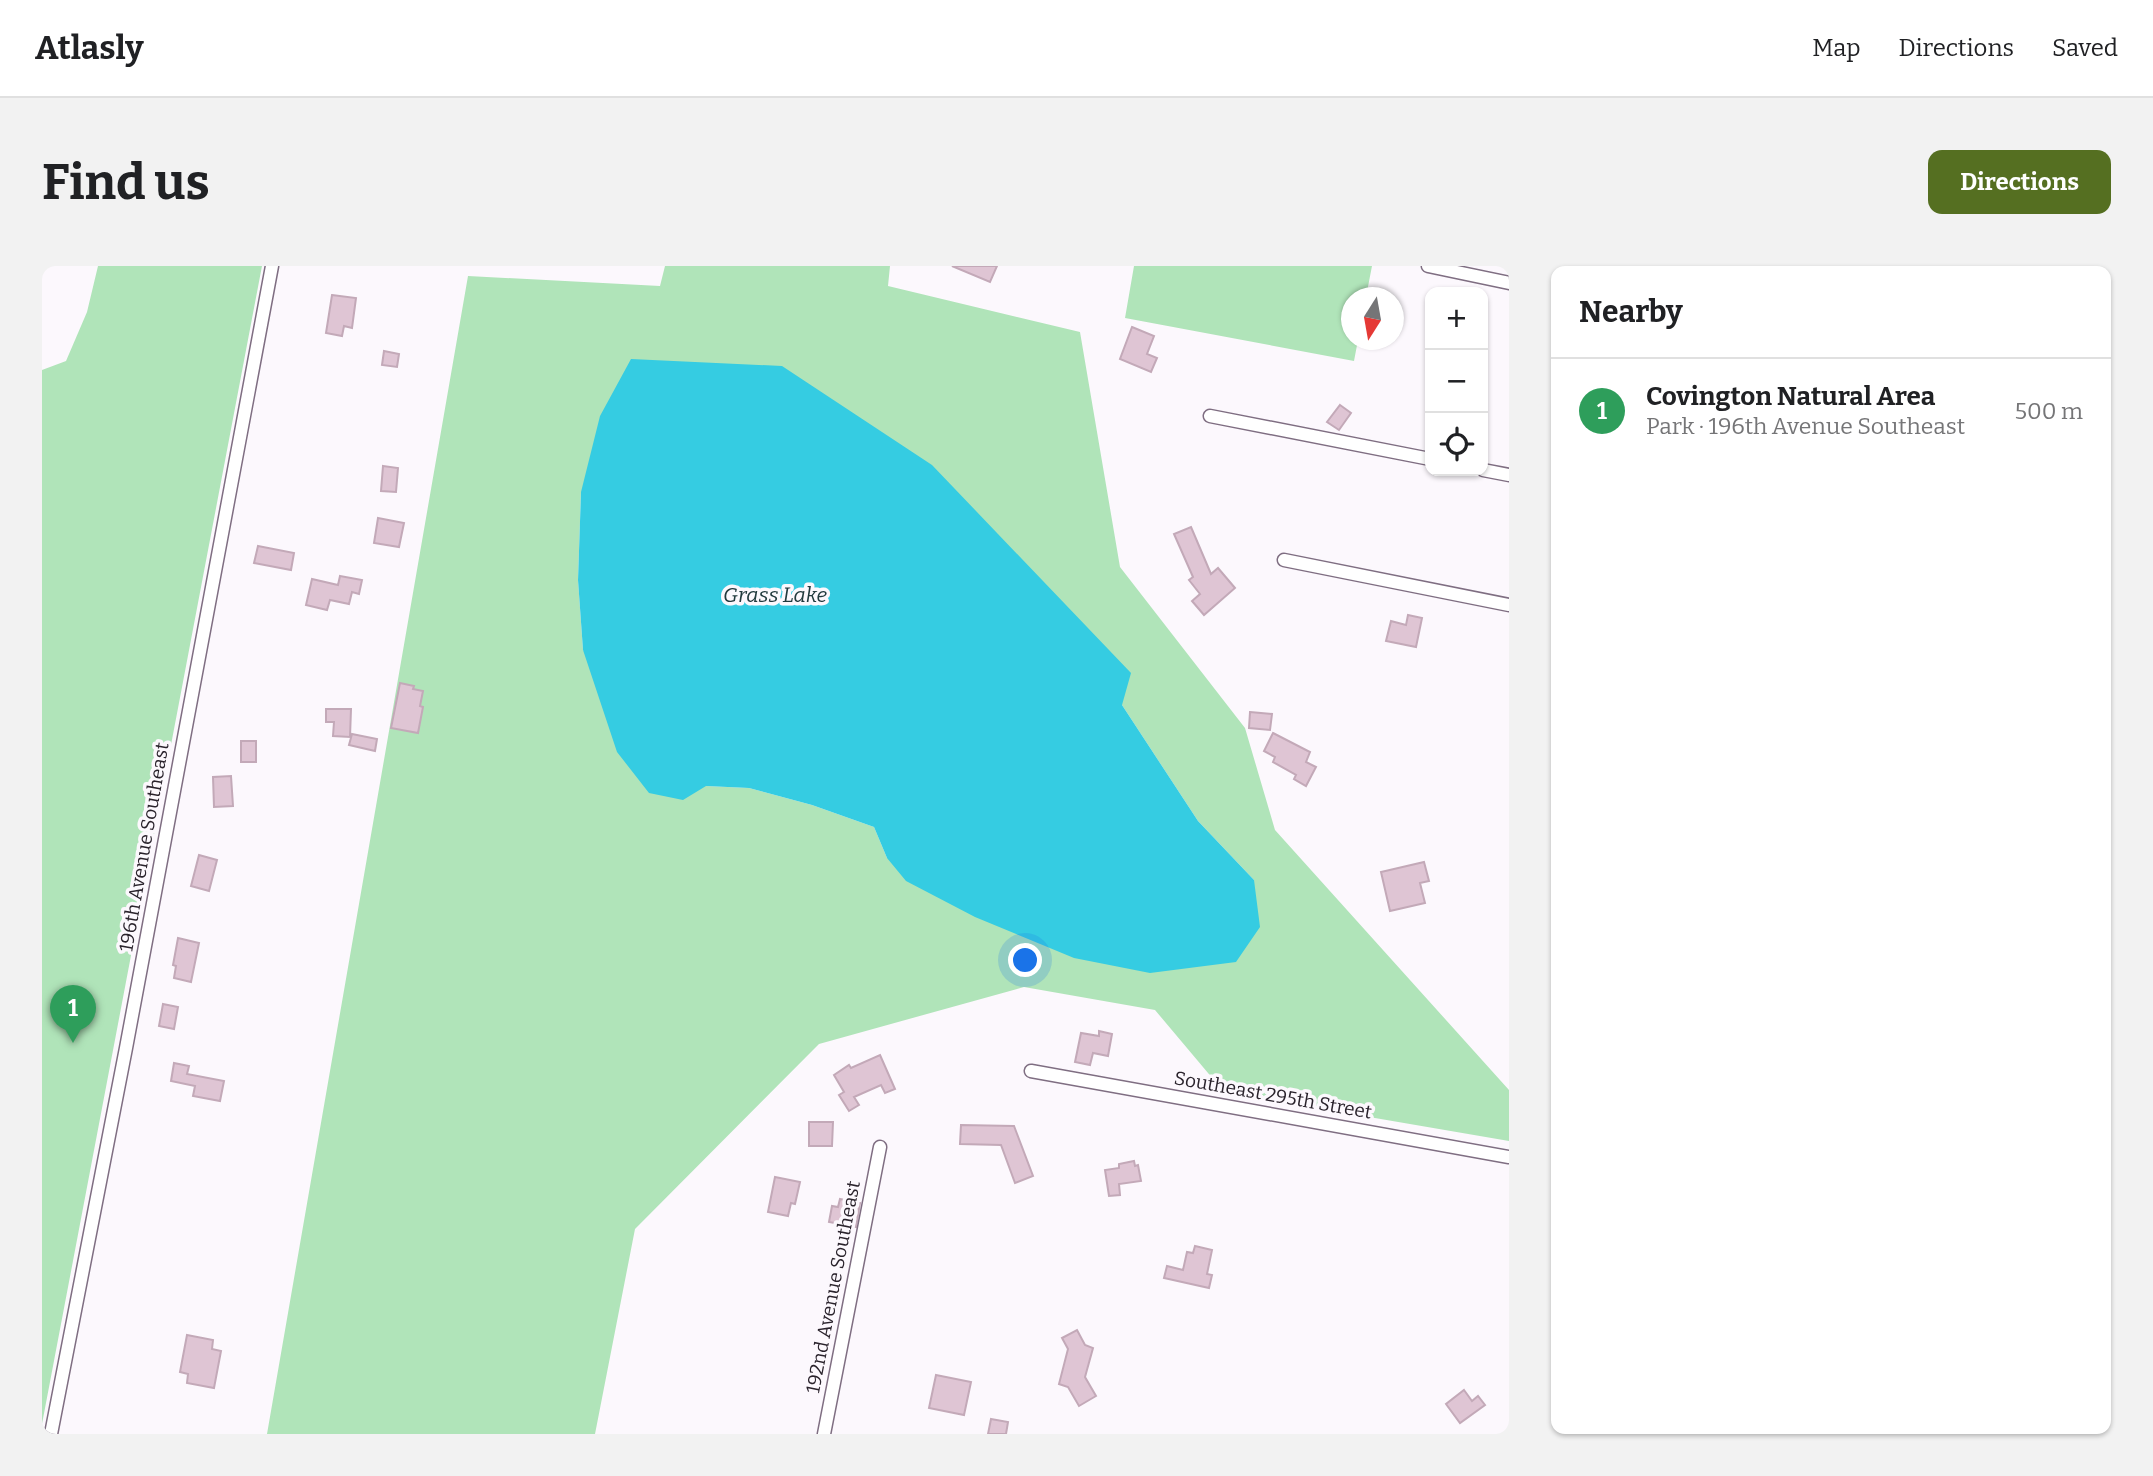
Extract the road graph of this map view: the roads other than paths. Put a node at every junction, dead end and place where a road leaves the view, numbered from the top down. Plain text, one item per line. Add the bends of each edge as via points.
1 (272, 266) edge
2 (1428, 266) edge
3 (1509, 283) edge
4 (1210, 416) dead end
5 (1425, 458) edge
6 (1488, 471) edge
7 (1509, 475) edge
8 (1284, 560) dead end
9 (1509, 605) edge
10 (1031, 1071) dead end
11 (880, 1147) dead end
12 (1509, 1157) edge
13 (51, 1434) edge
14 (824, 1434) edge

1 - 13 street, 196th Avenue Southeast
2 - 3 street
4 - 5 street
6 - 7 street
8 - 9 street
10 - 12 street, Southeast 295th Street
11 - 14 street, 192nd Avenue Southeast

